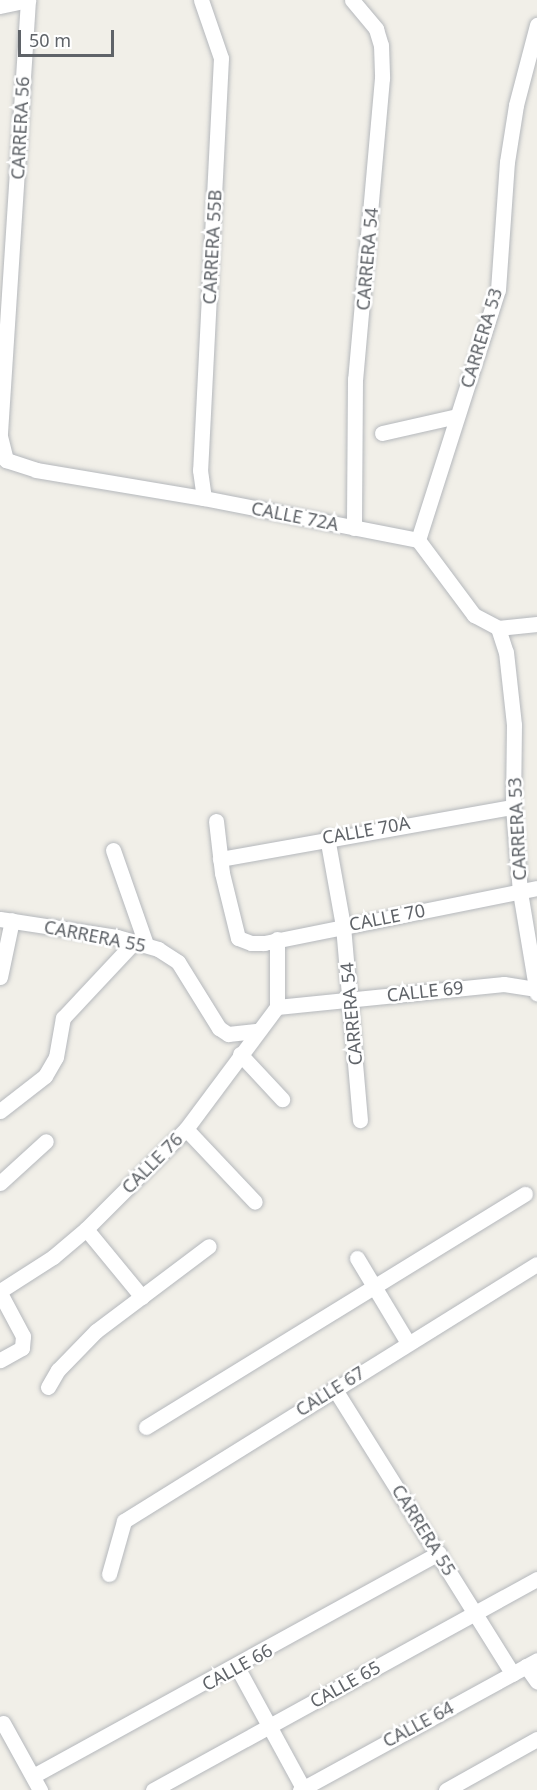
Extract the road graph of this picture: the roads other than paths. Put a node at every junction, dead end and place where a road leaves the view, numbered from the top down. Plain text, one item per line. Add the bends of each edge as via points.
1 (28, 0) edge
2 (201, 0) edge
3 (352, 0) edge
4 (0, 6) edge
5 (537, 25) edge
6 (457, 416) junction
7 (382, 433) dead end
8 (15, 464) joint
9 (204, 498) junction
10 (354, 528) junction
11 (418, 540) junction
12 (537, 624) edge
13 (498, 628) junction
14 (513, 807) junction
15 (216, 821) dead end
16 (327, 837) junction
17 (113, 850) dead end
18 (220, 859) junction
19 (537, 888) edge
20 (520, 892) junction
21 (6, 919) edge
22 (343, 926) junction
23 (277, 939) junction
24 (140, 943) junction
25 (0, 977) edge
26 (536, 991) edge
27 (349, 999) junction
28 (277, 1007) junction
29 (256, 1031) junction
30 (240, 1054) junction
31 (282, 1100) dead end
32 (0, 1111) edge
33 (360, 1120) dead end
34 (186, 1129) junction
35 (46, 1141) dead end
36 (0, 1183) edge
37 (525, 1194) dead end
38 (255, 1202) dead end
39 (86, 1229) junction
40 (209, 1246) dead end
41 (357, 1258) dead end
42 (537, 1264) edge
43 (374, 1287) junction
44 (0, 1292) edge
45 (142, 1297) junction
46 (408, 1343) junction
47 (0, 1360) edge
48 (48, 1388) dead end
49 (334, 1388) junction
50 (146, 1427) dead end
51 (439, 1553) junction
52 (109, 1574) dead end
53 (537, 1579) edge
54 (476, 1612) junction
55 (532, 1663) edge
56 (237, 1667) junction
57 (513, 1674) junction
58 (537, 1682) edge
59 (3, 1723) dead end
60 (272, 1725) junction
61 (537, 1739) edge
62 (36, 1783) edge
63 (302, 1789) edge
64 (153, 1790) edge
65 (446, 1790) edge

1 - 4 street
1 - 8 street, CARRERA 56 via 0,436 6,460
2 - 9 street, CARRERA 55B via 221,58 200,470
3 - 10 street, CARRERA 54 via 376,28 382,78 355,379
5 - 6 street, CARRERA 53 via 516,105 507,162 498,290
6 - 7 street
6 - 11 street, CARRERA 53
8 - 9 street, CALLE 72A
9 - 10 street, CALLE 72A
10 - 11 street, CALLE 72A
11 - 13 street via 474,615
12 - 13 street
13 - 14 street, CARRERA 53 via 506,652 514,725
14 - 16 street, CALLE 70A
14 - 20 street, CARRERA 53
15 - 18 street
16 - 18 street, CALLE 70A
16 - 22 street, CARRERA 54
17 - 24 street
18 - 23 street, CALLE 70 via 238,938 264,943
19 - 20 street, CALLE 70
20 - 22 street, CALLE 70
20 - 26 street, CARRERA 53
21 - 24 street, CARRERA 55
21 - 25 street
22 - 23 street, CALLE 70
22 - 27 street, CARRERA 54
23 - 28 street
24 - 29 street, CARRERA 55 via 178,962 219,1028 228,1034
24 - 32 street via 63,1018 56,1057 45,1076
26 - 27 street, CALLE 69 via 504,984
27 - 28 street, CALLE 69
27 - 33 street, CARRERA 54
28 - 29 street, CALLE 76
29 - 30 street, CALLE 76
30 - 31 street
30 - 34 street, CALLE 76
34 - 38 street
34 - 39 street, CALLE 76
35 - 36 street
37 - 43 street
39 - 44 street, CALLE 76 via 53,1257
39 - 45 street
40 - 45 street
41 - 43 street
42 - 46 street, CALLE 67
43 - 46 street
43 - 50 street
44 - 47 street via 23,1336 22,1348
45 - 48 street via 79,1346
46 - 49 street, CALLE 67
49 - 51 street, CARRERA 55
49 - 52 street, CALLE 67 via 124,1521
51 - 54 street, CARRERA 55
51 - 56 street, CALLE 66
53 - 54 street, CALLE 65
54 - 57 street, CARRERA 55
54 - 60 street, CALLE 65
55 - 57 street, CALLE 64
55 - 58 street
56 - 60 street
56 - 62 street, CALLE 66
57 - 63 street, CALLE 64
59 - 62 street
60 - 63 street
60 - 64 street, CALLE 65
61 - 65 street

